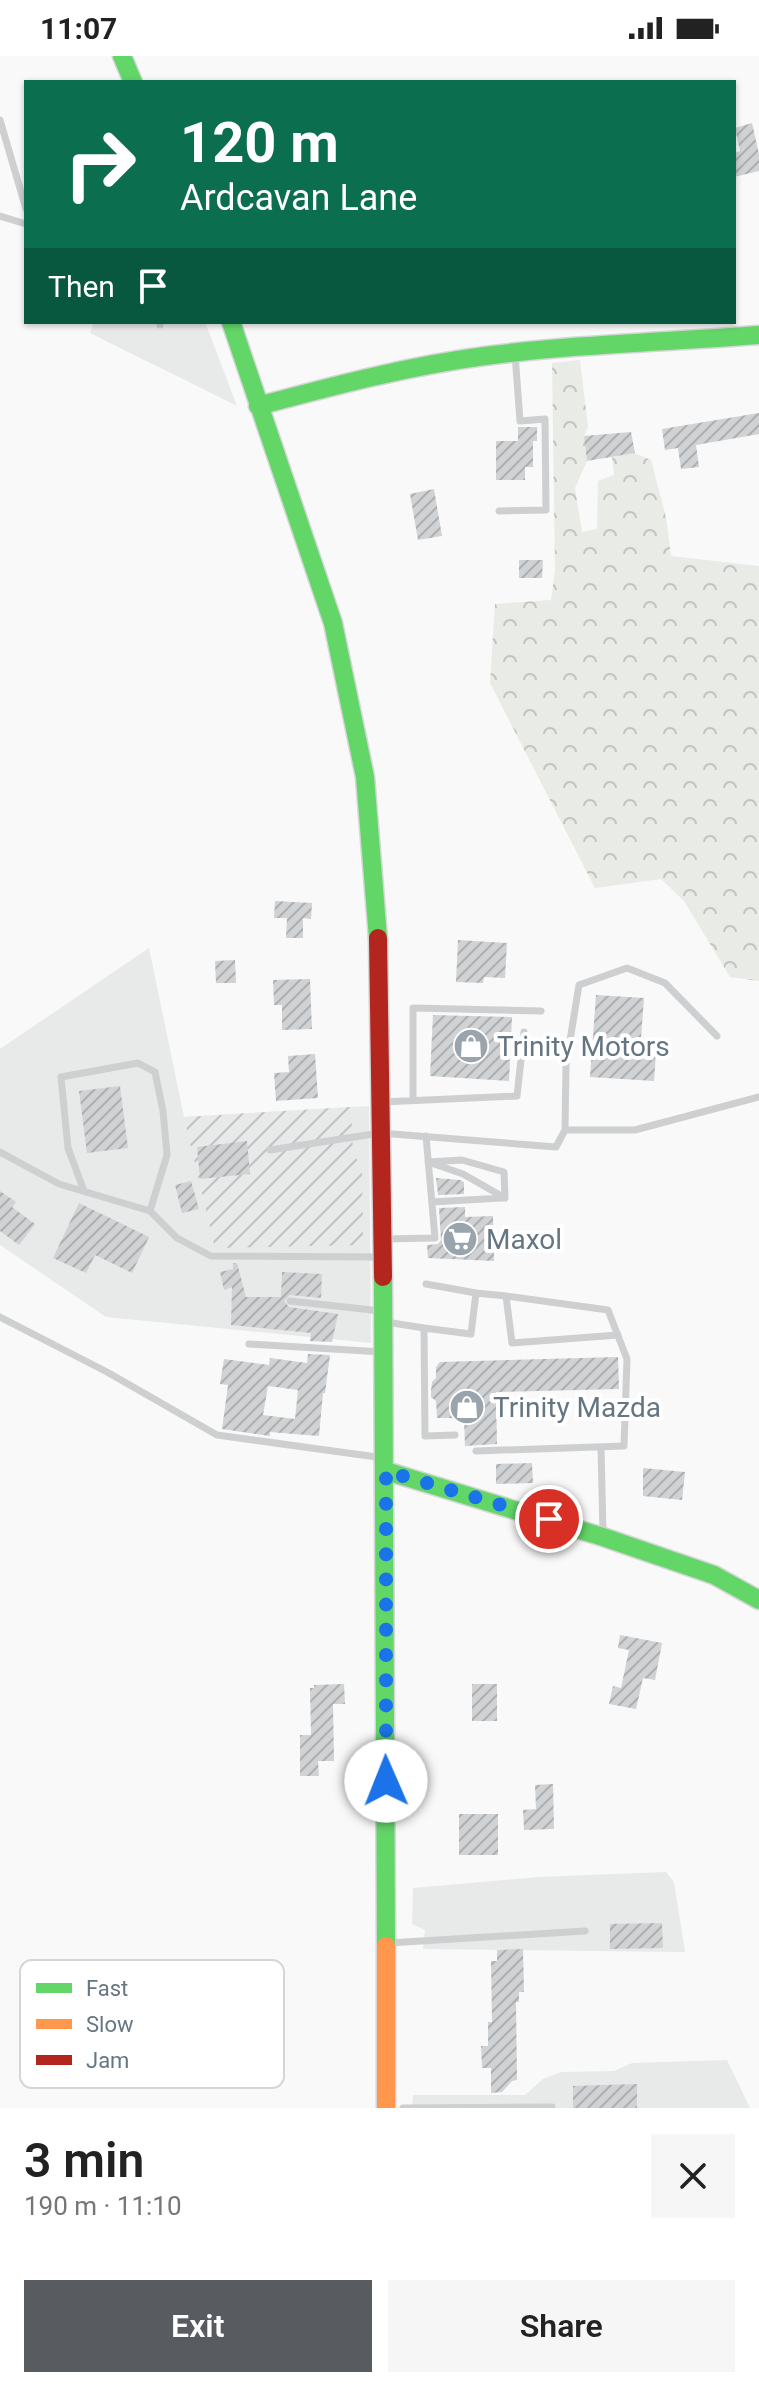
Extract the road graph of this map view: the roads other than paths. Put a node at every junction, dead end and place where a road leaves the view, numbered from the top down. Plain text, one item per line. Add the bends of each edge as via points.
1 (122, 56) edge
2 (132, 80) edge
3 (0, 120) edge
4 (24, 202) edge
5 (0, 216) edge
6 (24, 223) edge
7 (232, 324) edge
8 (759, 335) edge
9 (515, 352) junction
10 (258, 406) junction
11 (499, 511) dead end
12 (541, 1011) dead end
13 (524, 1032) dead end
14 (717, 1036) dead end
15 (759, 1097) edge
16 (413, 1100) junction
17 (380, 1102) junction
18 (565, 1130) junction
19 (380, 1133) junction
20 (426, 1136) junction
21 (270, 1150) dead end
22 (0, 1152) edge
23 (428, 1162) junction
24 (84, 1191) junction
25 (505, 1198) junction
26 (432, 1202) junction
27 (150, 1211) junction
28 (382, 1248) junction
29 (426, 1284) dead end
30 (476, 1293) junction
31 (506, 1296) junction
32 (290, 1301) dead end
33 (383, 1316) junction
34 (0, 1317) edge
35 (424, 1328) junction
36 (618, 1335) junction
37 (249, 1344) dead end
38 (384, 1352) junction
39 (455, 1435) dead end
40 (601, 1447) junction
41 (476, 1451) dead end
42 (386, 1464) junction
43 (603, 1537) junction
44 (759, 1600) edge
45 (585, 1931) dead end
46 (387, 1943) junction
47 (552, 2107) edge
48 (386, 2108) edge
49 (403, 2108) edge

1 - 2 main road
3 - 4 lane
5 - 6 lane
7 - 10 main road
8 - 9 main road
9 - 10 main road via 452,360
9 - 11 lane via 520,421 545,419 546,510
10 - 17 main road via 333,623 360,750 371,827
12 - 16 lane via 413,1008
13 - 16 lane via 517,1096
14 - 18 lane via 665,983 627,968 579,985 566,1065
15 - 18 lane via 635,1130
16 - 17 lane
17 - 19 main road
18 - 20 lane via 556,1147
19 - 20 lane
19 - 21 lane
19 - 28 main road
20 - 23 lane
22 - 24 lane via 59,1184
23 - 25 lane
23 - 25 lane via 462,1160 504,1172
23 - 26 lane
24 - 27 lane
24 - 27 lane via 68,1148 61,1077 138,1063 155,1072 167,1155
25 - 26 lane
26 - 28 lane via 435,1238
27 - 28 lane via 177,1238 211,1256
28 - 33 main road
29 - 30 lane
30 - 31 lane
30 - 35 lane via 471,1334
31 - 36 lane via 608,1310
31 - 36 lane via 512,1343
32 - 33 lane
33 - 35 lane
33 - 38 main road
34 - 42 lane via 217,1435
35 - 39 lane via 425,1436
36 - 40 lane via 627,1359 624,1446
37 - 38 lane
38 - 42 main road
40 - 41 lane
40 - 43 lane
42 - 43 main road
42 - 46 main road
43 - 44 main road via 714,1575
45 - 46 lane
46 - 48 main road
47 - 49 lane

